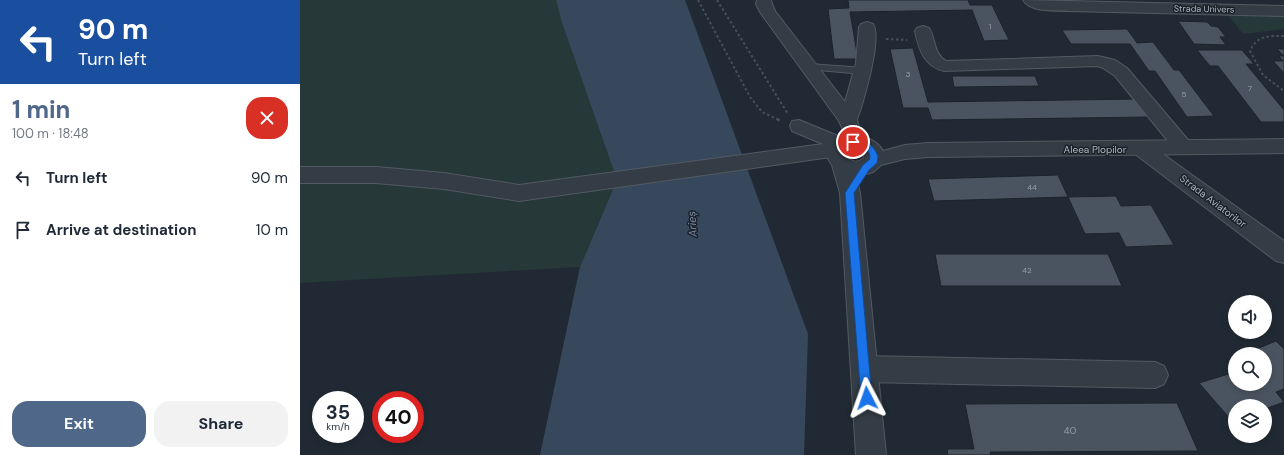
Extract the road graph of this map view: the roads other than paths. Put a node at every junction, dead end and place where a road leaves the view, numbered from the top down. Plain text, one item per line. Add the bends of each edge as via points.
1 (764, 0) edge
2 (1030, 0) edge
3 (1284, 11) edge
4 (867, 33) road end
5 (924, 36) road end
6 (809, 68) junction
7 (864, 71) junction
8 (848, 120) junction
9 (799, 126) road end
10 (1284, 146) edge
11 (1184, 147) junction
12 (1142, 149) junction
13 (854, 153) junction
14 (300, 175) edge
15 (1284, 254) edge
16 (865, 369) junction
17 (1155, 375) dead end
18 (871, 455) edge

1 - 6 street via 768,12
2 - 3 street, Strada Univers via 1038,4 1069,6
4 - 7 street
5 - 11 street via 934,61 944,66 1083,61 1109,64 1121,72
6 - 7 lane
6 - 8 street
7 - 8 street
8 - 13 street via 852,130
9 - 13 street
10 - 11 street, Aleea Plopilor
11 - 12 street, Aleea Plopilor
12 - 13 street, Aleea Plopilor
12 - 15 street, Strada Aviatorilor
13 - 14 street, Aleea Plopilor via 789,156 519,193 444,180 376,175
13 - 16 street via 850,193
16 - 17 street
16 - 18 street

